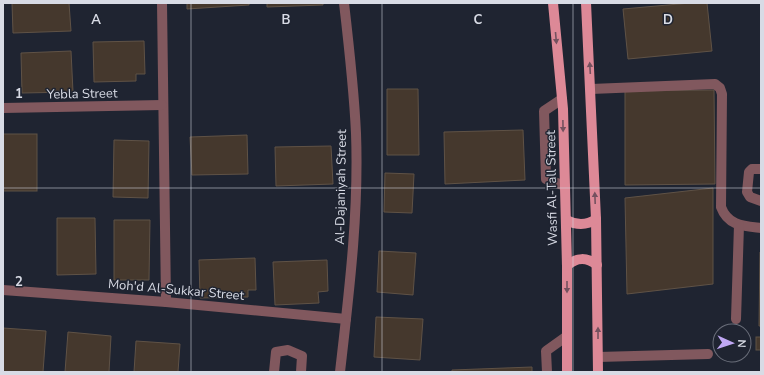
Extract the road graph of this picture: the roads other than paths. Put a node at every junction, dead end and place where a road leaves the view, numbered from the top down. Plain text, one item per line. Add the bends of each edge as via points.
1 (162, 3) edge
2 (344, 3) edge
3 (553, 3) edge
4 (586, 3) edge
5 (591, 89) junction
6 (562, 99) junction
7 (162, 105) junction
8 (3, 108) edge
9 (761, 169) edge
10 (565, 186) junction
11 (761, 201) edge
12 (566, 220) junction
13 (596, 220) junction
14 (739, 225) junction
15 (761, 228) edge
16 (596, 265) junction
17 (567, 266) junction
18 (3, 290) edge
19 (166, 302) junction
20 (346, 319) junction
21 (736, 319) dead end
22 (567, 336) junction
23 (708, 354) dead end
24 (598, 357) junction
25 (274, 372) edge
26 (301, 372) edge
27 (340, 372) edge
28 (547, 372) edge
29 (567, 372) edge
30 (598, 372) edge

1 - 7 street
2 - 20 street, Al-Dajaniyah Street via 356,140 353,250
3 -> 6 main road, Wasfi Al-Tall Street
5 -> 4 main road
13 -> 5 main road
5 - 14 street via 715,84 720,88 721,207 724,215
6 -> 10 main road, Wasfi Al-Tall Street
6 - 10 street via 544,111 546,179
7 - 8 street, Yebla Street
7 - 19 street
9 - 11 street via 752,169 749,172 747,192 750,197
10 - 12 main road, Wasfi Al-Tall Street
12 - 13 main road via 581,224
12 - 17 main road, Wasfi Al-Tall Street
13 - 16 main road
14 - 15 street
14 - 21 street
16 - 17 main road via 582,258
24 -> 16 main road
17 -> 22 main road, Wasfi Al-Tall Street
18 - 19 street, Moh'd Al-Sukkar Street
19 - 20 street, Moh'd Al-Sukkar Street
20 - 27 street, Al-Dajaniyah Street
22 - 28 street via 546,351
22 - 29 main road, Wasfi Al-Tall Street
23 - 24 street
24 - 30 main road
25 - 26 street via 276,352 288,350 302,356

